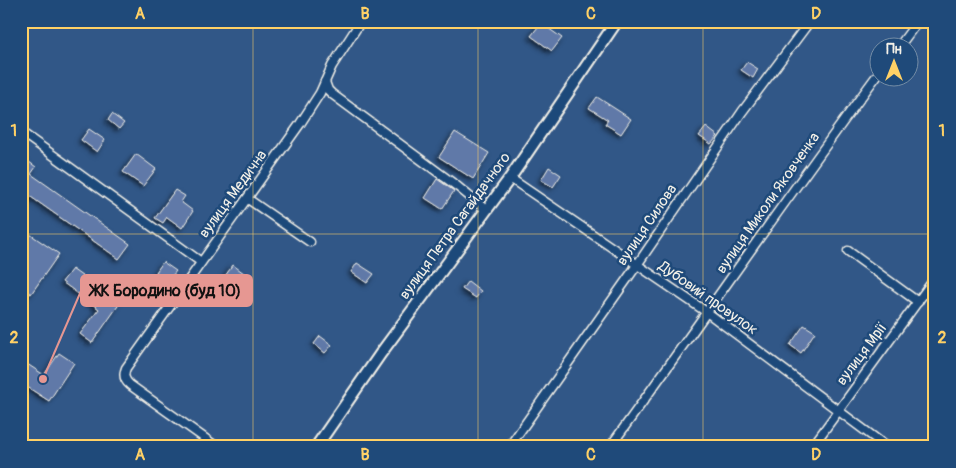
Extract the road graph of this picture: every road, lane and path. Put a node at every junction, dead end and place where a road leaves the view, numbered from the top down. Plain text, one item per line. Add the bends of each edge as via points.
1 (361, 21) edge
2 (617, 21) edge
3 (810, 21) edge
4 (918, 21) edge
5 (905, 38) edge
6 (324, 82) junction
7 (868, 87) edge
8 (21, 132) edge
9 (510, 178) junction
10 (248, 199) junction
11 (486, 210) junction
12 (310, 242) dead end
13 (848, 251) dead end
14 (201, 262) junction
15 (637, 265) junction
16 (935, 278) edge
17 (918, 302) junction
18 (708, 313) junction
19 (838, 410) junction
20 (217, 447) edge
21 (316, 447) edge
22 (509, 447) edge
23 (610, 447) edge
24 (812, 447) edge
25 (887, 447) edge

1 - 6 street, вулиця Медична
2 - 9 street, вулиця Петра Сагайдачного
3 - 15 street, вулиця Силова via 742,112
4 - 5 street
6 - 10 street, вулиця Медична via 310,110
6 - 11 street via 332,94
7 - 18 street, вулиця Миколи Яковченка
8 - 14 street
9 - 11 street, вулиця Петра Сагайдачного
9 - 15 street, Дубовий провулок
10 - 12 street
10 - 14 street, вулиця Медична
11 - 21 street, вулиця Петра Сагайдачного
13 - 17 street
14 - 20 street, вулиця Медична via 123,374 130,385
15 - 18 street, Дубовий провулок
15 - 22 street, вулиця Силова
16 - 17 street, вулиця Мрії
17 - 19 street, вулиця Мрії
18 - 19 street, Дубовий провулок
18 - 23 street, вулиця Миколи Яковченка
19 - 24 street, вулиця Мрії
19 - 25 street, Дубовий провулок

